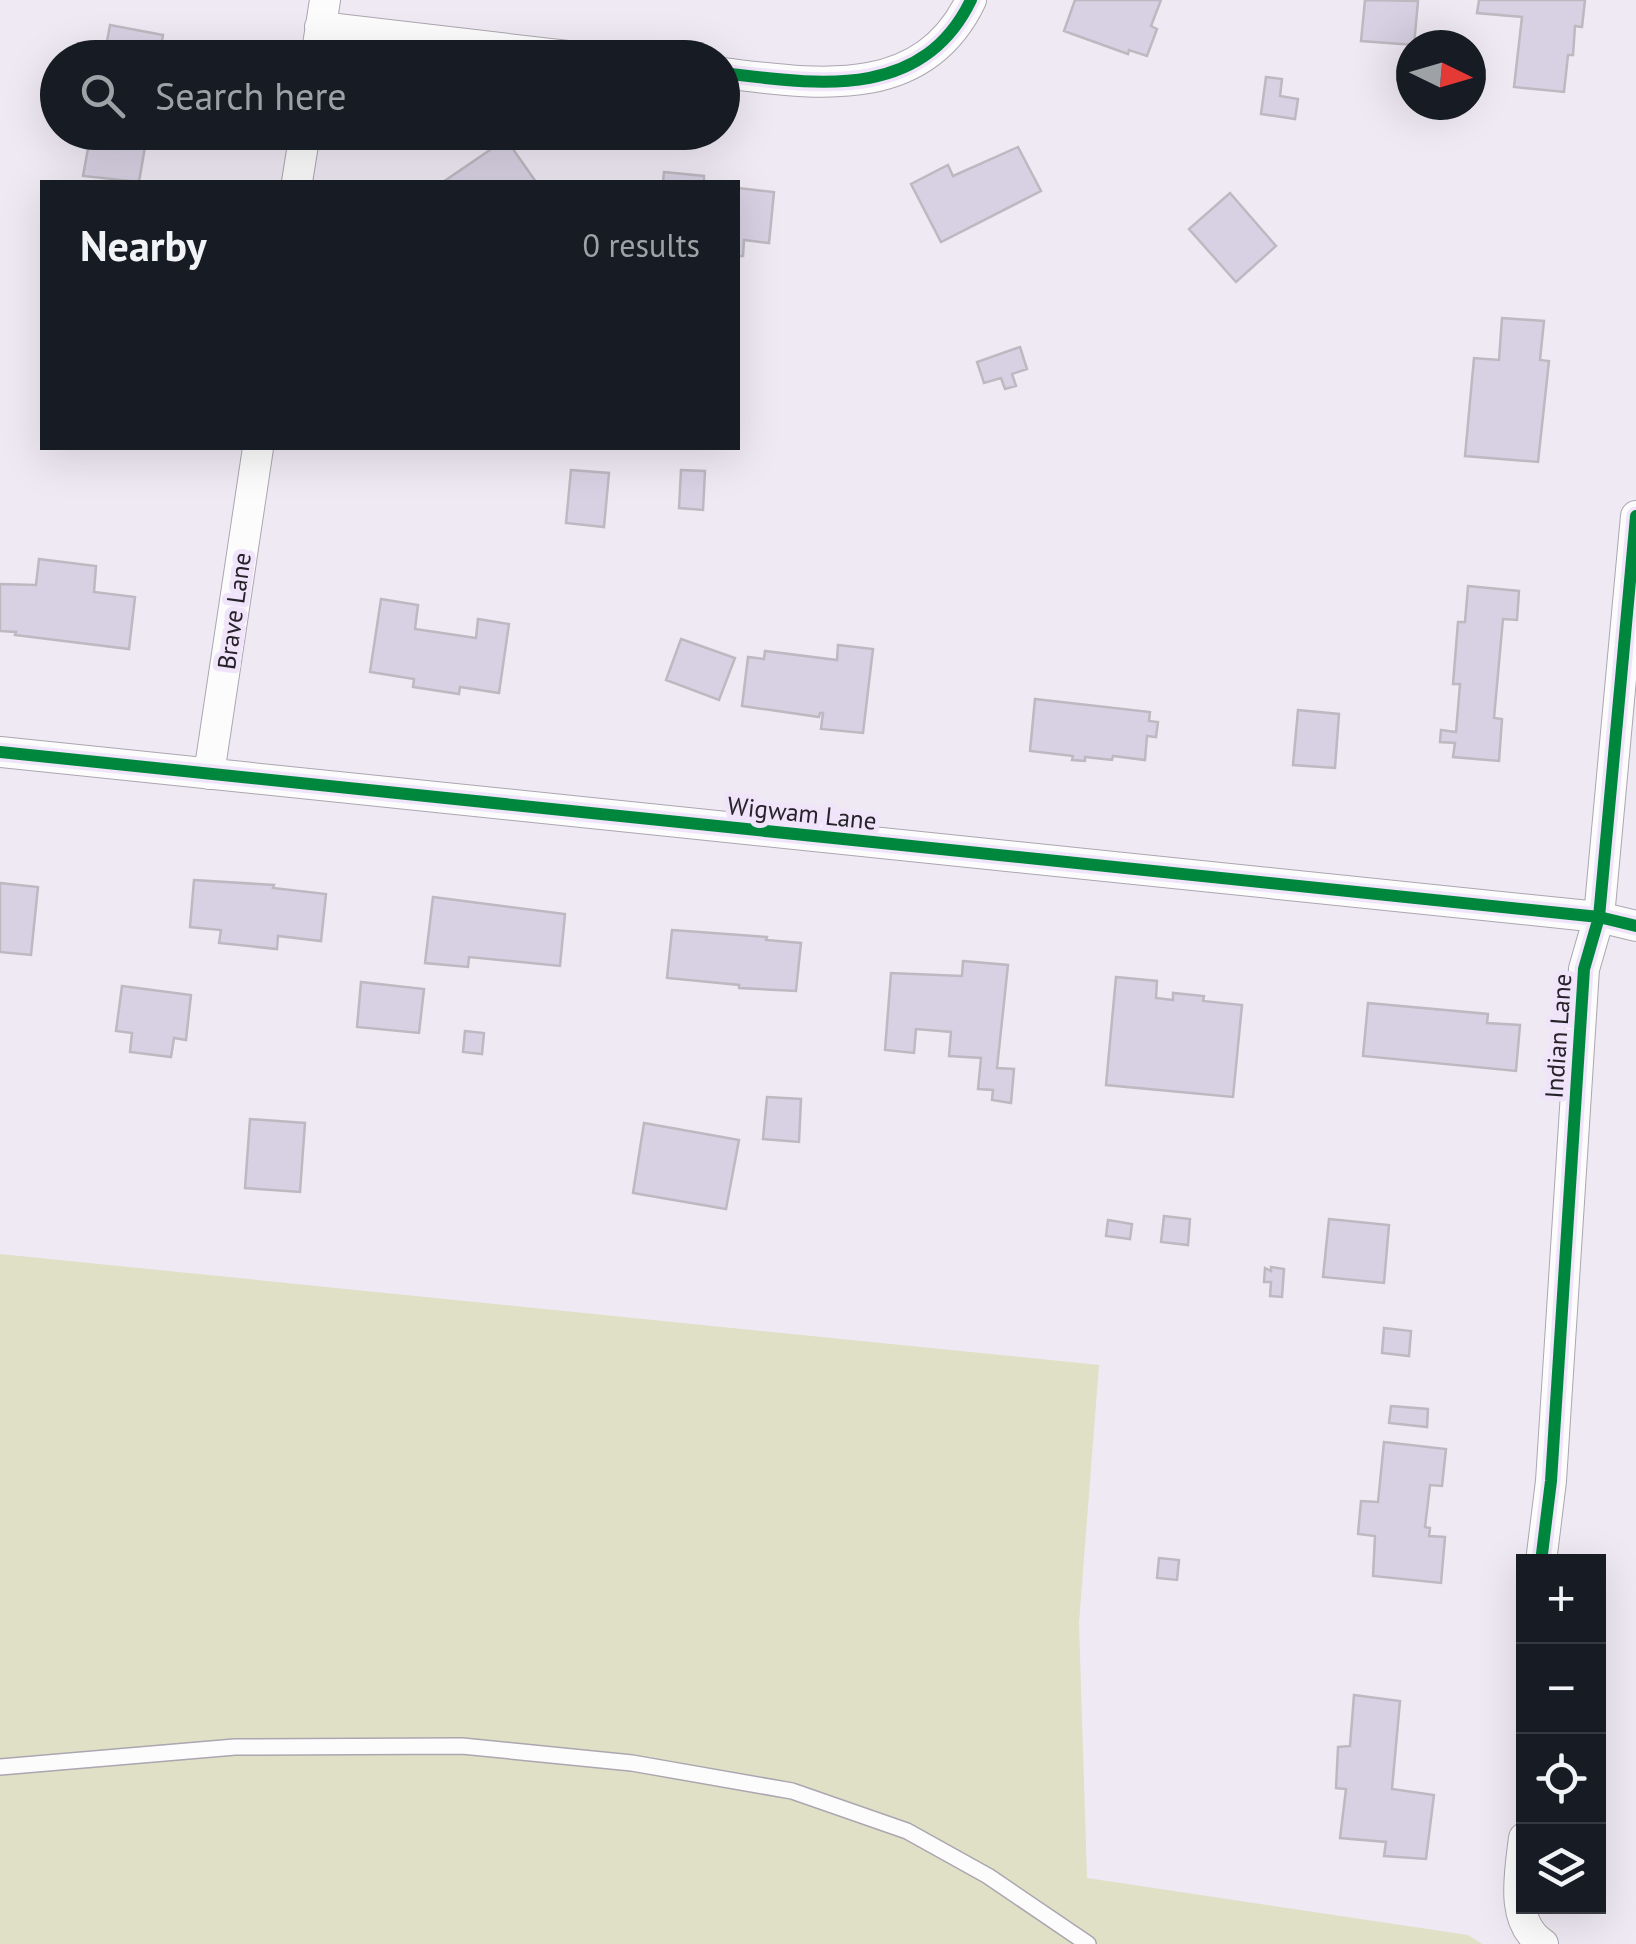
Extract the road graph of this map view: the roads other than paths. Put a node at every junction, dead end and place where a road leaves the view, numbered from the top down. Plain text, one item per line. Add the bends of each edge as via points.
1 (971, 0) edge
2 (320, 28) edge
3 (426, 40) edge
4 (740, 74) edge
5 (302, 150) edge
6 (297, 180) edge
7 (258, 450) edge
8 (1636, 516) edge
9 (0, 752) edge
10 (210, 774) junction
11 (1599, 917) junction
12 (1636, 926) edge
13 (1542, 1554) edge
14 (0, 1767) edge
15 (1522, 1914) edge
16 (1538, 1940) edge
17 (1088, 1944) edge

1 - 4 street via 931,54 891,74 830,82
2 - 3 street
5 - 6 street
7 - 10 street, Brave Lane
8 - 11 street, Indian Lane
9 - 10 street, Wigwam Lane
10 - 11 street, Wigwam Lane
11 - 12 street, Wigwam Lane
11 - 13 street, Indian Lane via 1584,969
14 - 17 lane via 254,1747 462,1746 632,1763 792,1791 908,1832
15 - 16 street

